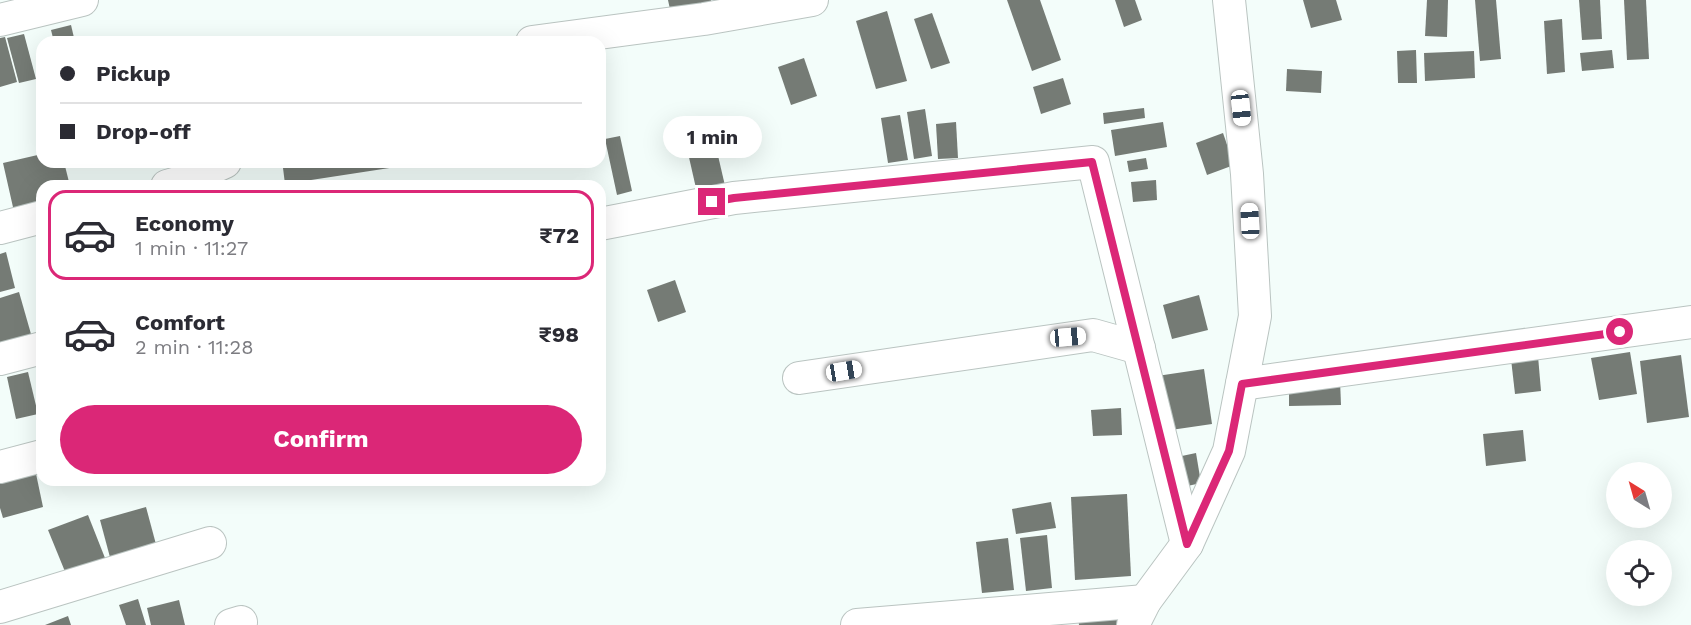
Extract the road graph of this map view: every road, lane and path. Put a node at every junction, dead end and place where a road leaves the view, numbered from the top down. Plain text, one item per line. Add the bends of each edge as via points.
1 (82, 0) edge
2 (812, 0) edge
3 (1229, 0) edge
4 (0, 20) edge
5 (577, 36) edge
6 (212, 168) edge
7 (185, 180) edge
8 (36, 219) edge
9 (606, 223) edge
10 (0, 228) edge
11 (1691, 322) edge
12 (1139, 348) junction
13 (36, 350) edge
14 (0, 359) edge
15 (799, 378) dead end
16 (1242, 384) junction
17 (36, 458) edge
18 (0, 467) edge
19 (210, 543) dead end
20 (1187, 544) junction
21 (0, 608) edge
22 (1139, 613) edge
23 (857, 625) edge

1 - 4 street
2 - 5 street
3 - 16 street via 1247,174 1255,316
6 - 7 street
8 - 10 street
9 - 12 street via 734,198 1092,162
11 - 16 street
12 - 15 street via 1094,335
12 - 20 street
13 - 14 street
16 - 20 street via 1229,451
17 - 18 street
19 - 21 street
20 - 22 street
22 - 23 street

